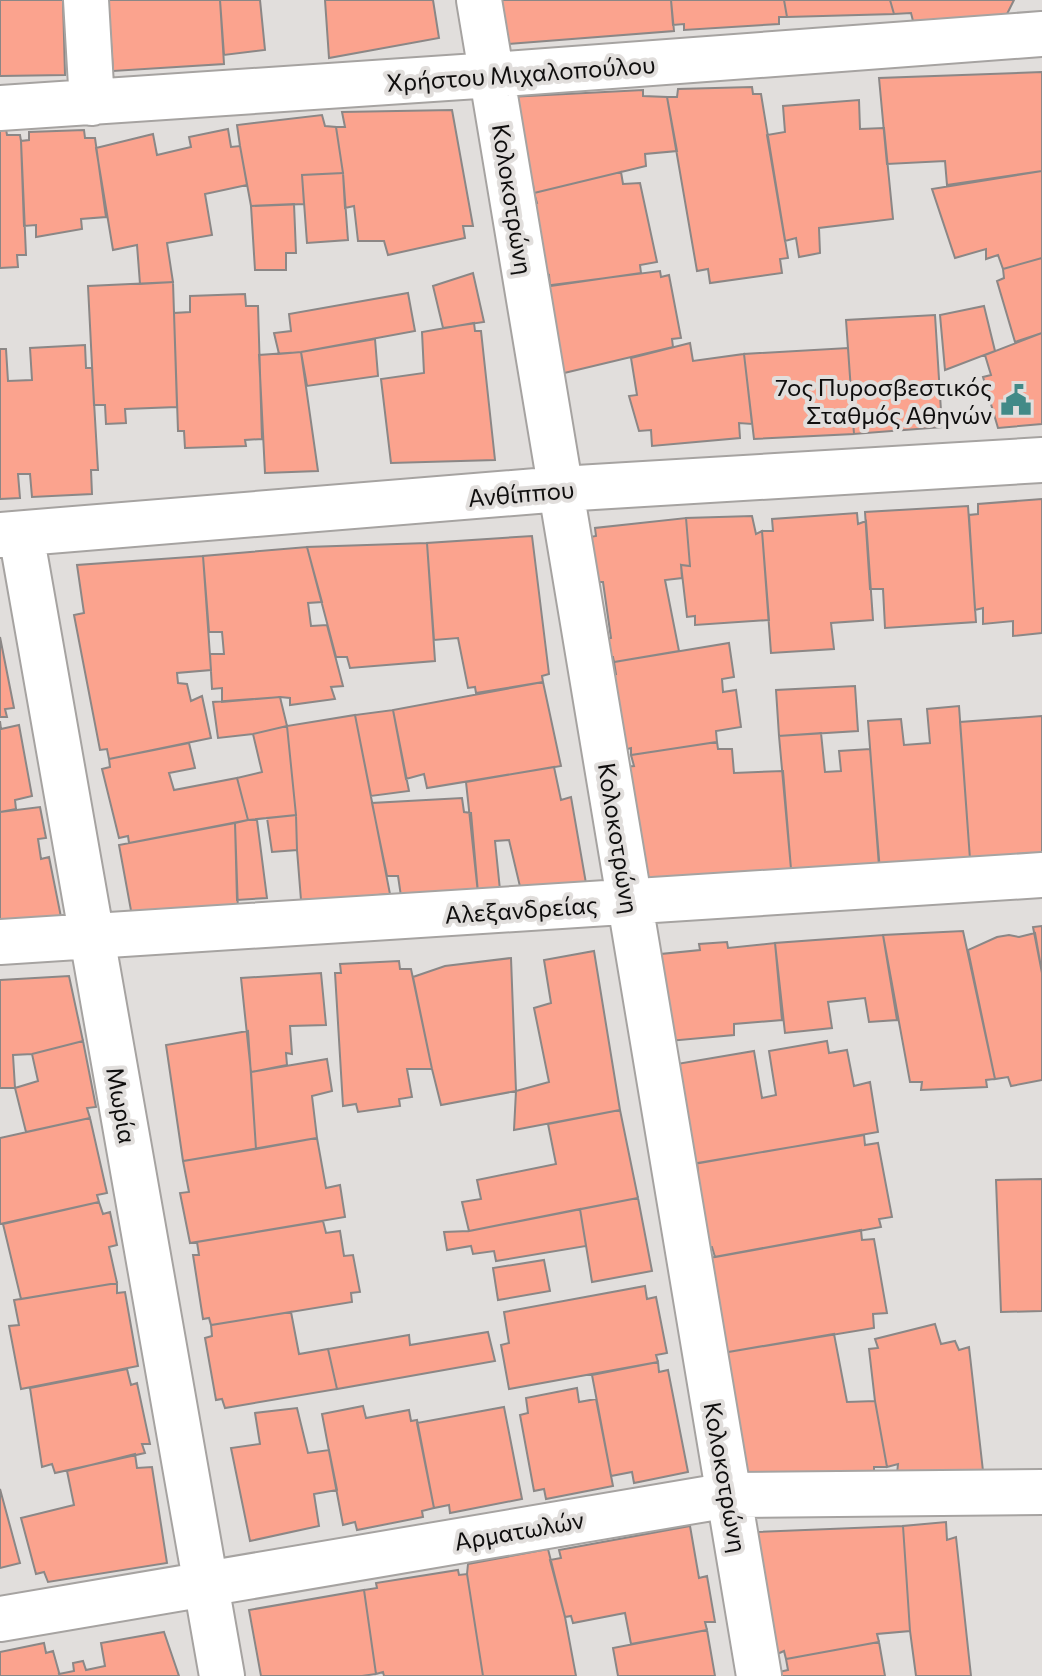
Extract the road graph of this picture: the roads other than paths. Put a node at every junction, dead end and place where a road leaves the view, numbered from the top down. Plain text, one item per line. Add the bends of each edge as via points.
1 (86, 0) edge
2 (479, 0) edge
3 (1042, 34) edge
4 (492, 75) junction
5 (92, 103) junction
6 (0, 108) edge
7 (1042, 460) edge
8 (561, 489) junction
9 (11, 535) edge
10 (1042, 875) edge
11 (630, 902) junction
12 (92, 936) junction
13 (0, 942) edge
14 (1042, 1492) edge
15 (729, 1495) junction
16 (206, 1582) junction
17 (0, 1619) edge
18 (222, 1676) edge
19 (759, 1676) edge

1 - 5 street
2 - 4 street, Κολοκοτρώνη
3 - 4 street, Χρήστου Μιχαλοπούλου
4 - 5 street, Χρήστου Μιχαλοπούλου
4 - 8 street, Κολοκοτρώνη
5 - 6 street, Χρήστου Μιχαλοπούλου
7 - 8 street, Ανθίππου
8 - 9 street, Ανθίππου
8 - 11 street, Κολοκοτρώνη
9 - 12 street, Μωρία
10 - 11 street, Αλεξανδρείας
11 - 12 street, Αλεξανδρείας
11 - 15 street, Κολοκοτρώνη
12 - 13 street, Αλεξανδρείας
12 - 16 street, Μωρία
14 - 15 street, Αρματωλών
15 - 16 street, Αρματωλών
15 - 19 street, Κολοκοτρώνη
16 - 17 street, Αρματωλών
16 - 18 street, Μωρία

